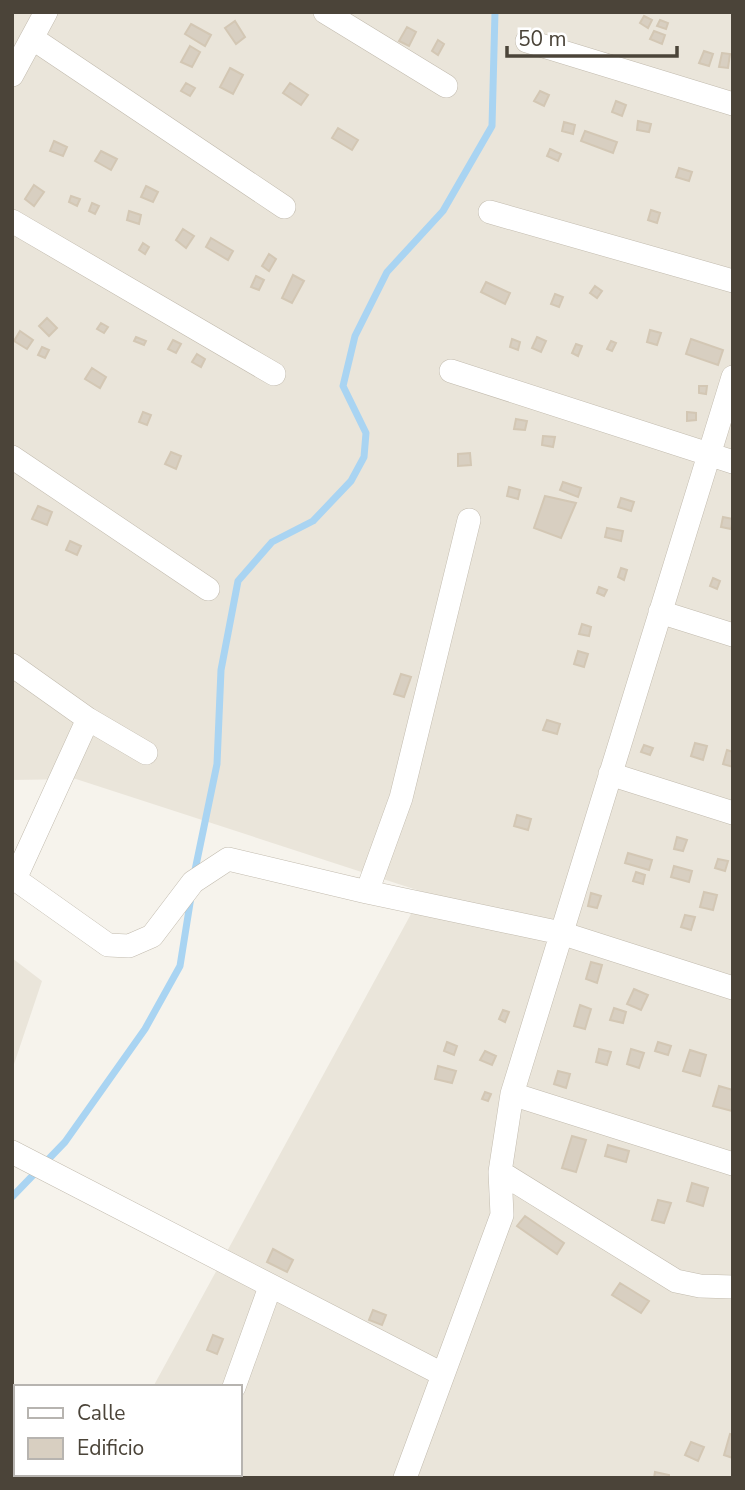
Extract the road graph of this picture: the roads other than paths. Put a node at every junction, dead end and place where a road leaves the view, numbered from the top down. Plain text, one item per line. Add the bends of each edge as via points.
1 (46, 12) edge
2 (325, 12) edge
3 (32, 38) junction
4 (527, 41) dead end
5 (12, 75) edge
6 (446, 86) dead end
7 (733, 104) edge
8 (284, 207) dead end
9 (490, 212) dead end
10 (12, 221) edge
11 (733, 281) edge
12 (451, 371) dead end
13 (274, 374) dead end
14 (733, 377) edge
15 (709, 455) junction
16 (12, 457) edge
17 (733, 462) edge
18 (469, 520) dead end
19 (208, 589) dead end
20 (660, 612) junction
21 (733, 635) edge
22 (12, 665) edge
23 (88, 719) junction
24 (146, 753) dead end
25 (610, 774) junction
26 (733, 813) edge
27 (13, 881) edge
28 (367, 892) junction
29 (561, 933) junction
30 (733, 988) edge
31 (512, 1094) junction
32 (12, 1152) edge
33 (733, 1164) edge
34 (500, 1172) junction
35 (270, 1287) junction
36 (733, 1287) edge
37 (443, 1374) junction
38 (235, 1385) edge
39 (405, 1478) edge

1 - 3 street
2 - 6 street
3 - 5 street
3 - 8 street
4 - 7 street
9 - 11 street
10 - 13 street
12 - 15 street
14 - 15 street
15 - 17 street
15 - 20 street
16 - 19 street
18 - 28 street via 401,798
20 - 21 street
20 - 25 street
22 - 23 street
23 - 24 street
23 - 27 street
25 - 26 street
25 - 29 street
27 - 28 street via 108,945 129,946 152,936 193,882 228,859
28 - 29 street
29 - 30 street
29 - 31 street
31 - 33 street
31 - 34 street
32 - 35 street
34 - 36 street via 676,1281
34 - 37 street via 502,1215
35 - 37 street
35 - 38 street
37 - 39 street

